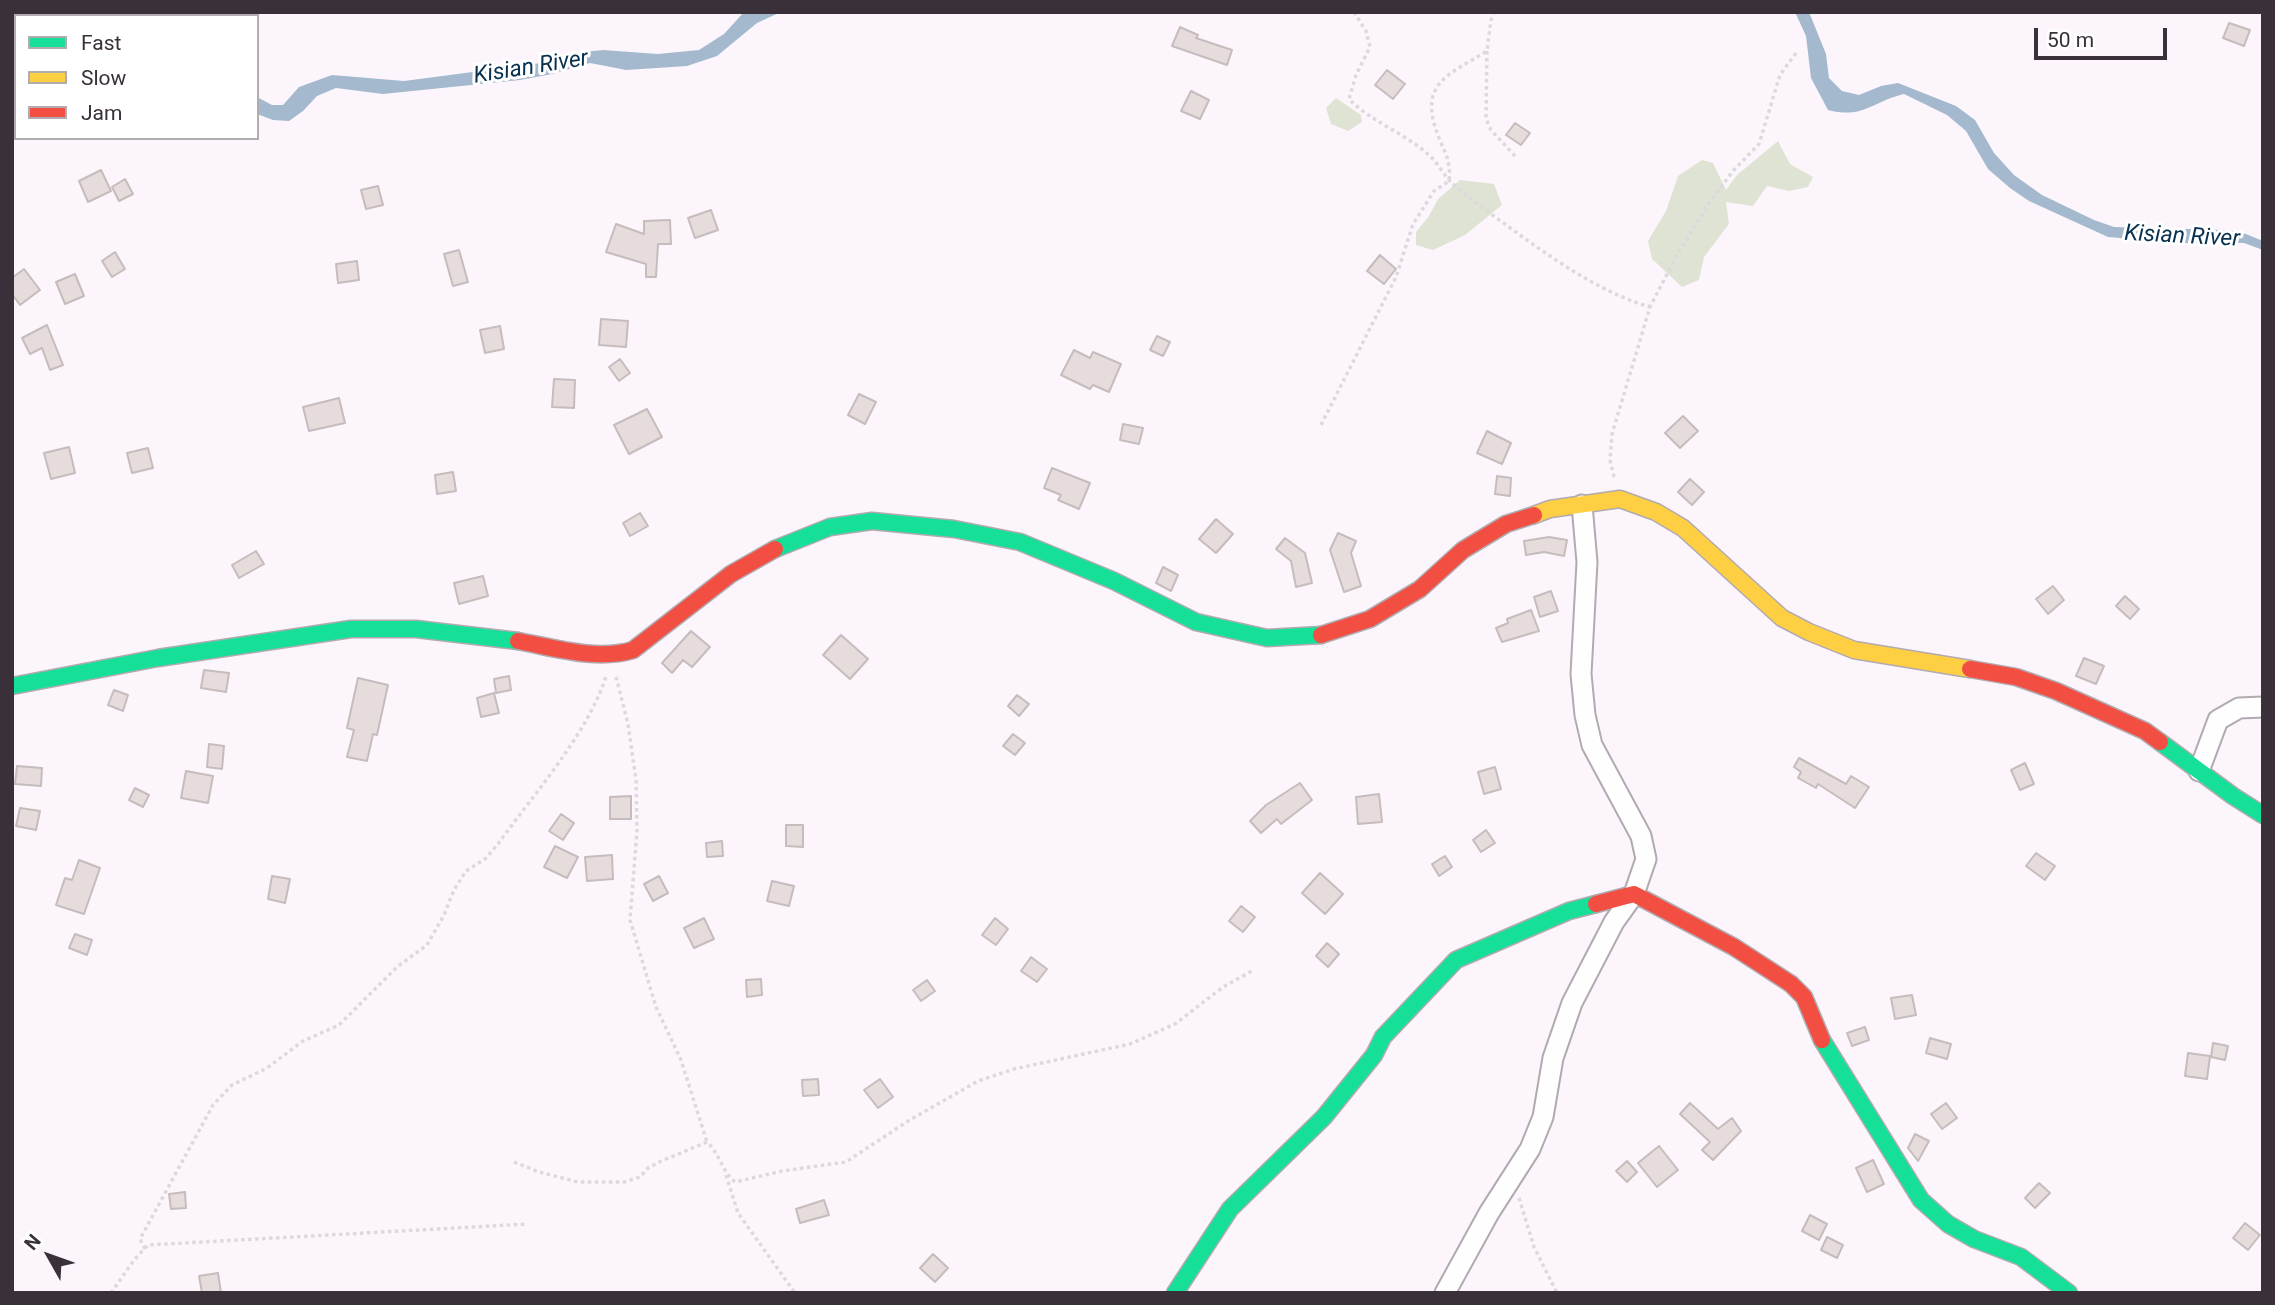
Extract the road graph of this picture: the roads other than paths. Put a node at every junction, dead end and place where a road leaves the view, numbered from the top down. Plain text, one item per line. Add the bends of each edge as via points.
1 (1582, 505) junction
2 (12, 686) edge
3 (2263, 707) edge
4 (2199, 771) junction
5 (2263, 815) edge
6 (1634, 894) junction
7 (1175, 1293) edge
8 (1444, 1293) edge
9 (2069, 1293) edge

1 - 2 street via 1550,509 1506,524 1463,550 1420,589 1370,619 1327,635 1268,638 1196,622 1020,542 954,529 872,521 830,527 784,544 731,574 633,650 617,655 416,629 351,629
1 - 4 street via 1620,499 1656,512 1683,528 1782,618 1810,632 1854,650 2036,684 2145,731
1 - 6 street via 1587,562 1581,674 1585,715 1592,746 1645,850
3 - 4 street via 2239,708 2218,720
4 - 5 street
6 - 7 street via 1569,911 1456,960 1383,1037 1324,1117 1230,1209
6 - 8 street via 1572,1003 1553,1058 1543,1117 1530,1149
6 - 9 street via 1734,947 1791,984 1804,997 1823,1043 1921,1200 1948,1224 2021,1257

